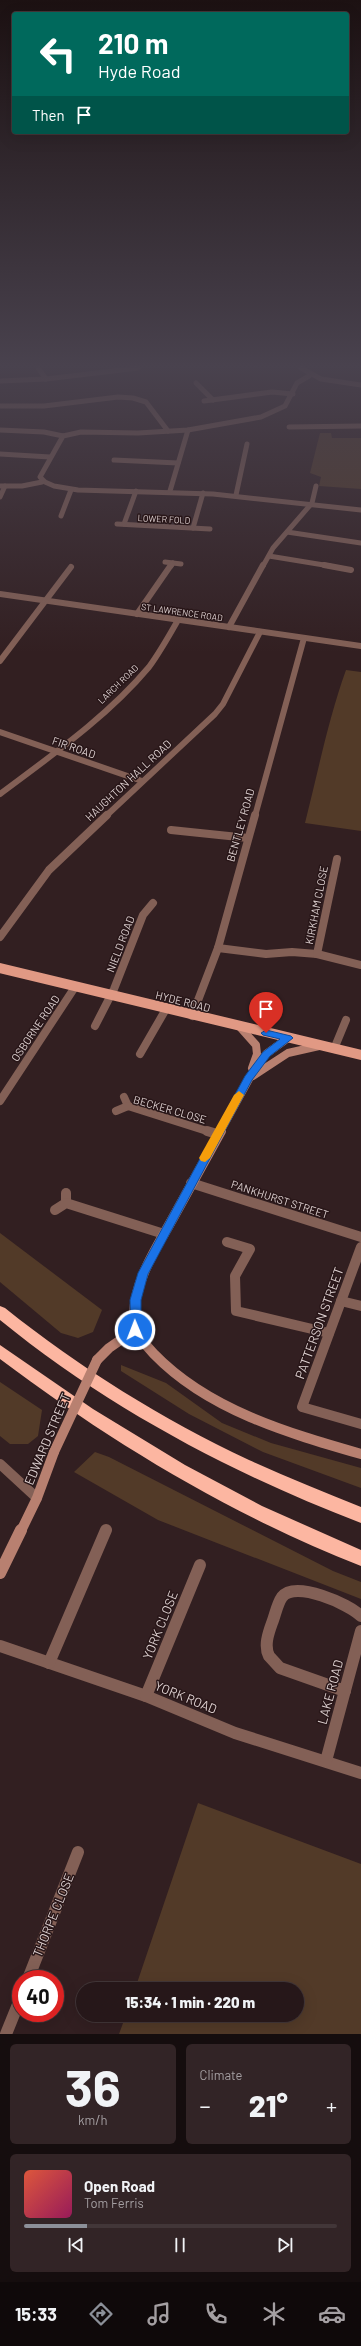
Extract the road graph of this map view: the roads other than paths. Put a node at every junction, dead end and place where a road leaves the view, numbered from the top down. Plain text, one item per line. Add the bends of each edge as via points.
1 (47, 463) edge
2 (178, 463) edge
3 (243, 463) edge
4 (42, 482) junction
5 (3, 486) edge
6 (316, 486) dead end
7 (70, 490) junction
8 (136, 491) junction
9 (170, 491) junction
10 (203, 493) junction
11 (236, 495) junction
12 (0, 497) edge
13 (312, 503) junction
14 (361, 510) edge
15 (61, 516) dead end
16 (117, 524) dead end
17 (124, 524) junction
18 (193, 528) junction
19 (210, 529) dead end
20 (287, 532) junction
21 (361, 543) edge
22 (269, 556) junction
23 (165, 562) dead end
24 (173, 563) junction
25 (181, 564) dead end
26 (71, 567) dead end
27 (351, 570) dead end
28 (0, 594) edge
29 (44, 601) junction
30 (137, 614) junction
31 (178, 620) junction
32 (229, 627) junction
33 (260, 632) junction
34 (304, 638) junction
35 (361, 646) edge
36 (0, 647) edge
37 (8, 649) junction
38 (0, 661) edge
39 (0, 732) edge
40 (56, 751) junction
41 (142, 781) junction
42 (0, 794) edge
43 (171, 830) dead end
44 (248, 838) junction
45 (337, 859) dead end
46 (153, 902) dead end
47 (0, 937) edge
48 (218, 948) junction
49 (317, 954) junction
50 (361, 965) edge
51 (0, 968) edge
52 (75, 987) junction
53 (110, 996) junction
54 (166, 1009) junction
55 (192, 1016) junction
56 (346, 1020) dead end
57 (95, 1026) dead end
58 (240, 1027) junction
59 (288, 1038) junction
60 (320, 1046) junction
61 (334, 1049) junction
62 (140, 1054) dead end
63 (361, 1055) edge
64 (249, 1078) junction
65 (124, 1097) dead end
66 (0, 1101) edge
67 (128, 1106) junction
68 (116, 1111) dead end
69 (217, 1134) junction
70 (191, 1184) junction
71 (55, 1210) dead end
72 (164, 1234) junction
73 (361, 1237) edge
74 (227, 1242) dead end
75 (361, 1247) edge
76 (341, 1301) junction
77 (361, 1306) edge
78 (0, 1312) edge
79 (135, 1330) junction
80 (329, 1333) junction
81 (0, 1351) edge
82 (361, 1424) edge
83 (361, 1454) edge
84 (0, 1464) edge
85 (37, 1498) junction
86 (361, 1515) edge
87 (106, 1530) dead end
88 (361, 1558) edge
89 (200, 1565) dead end
90 (0, 1573) edge
91 (361, 1616) edge
92 (361, 1631) edge
93 (0, 1646) edge
94 (50, 1663) junction
95 (345, 1691) junction
96 (146, 1696) junction
97 (326, 1761) junction
98 (361, 1773) edge
99 (78, 1852) dead end
100 (32, 1970) edge
101 (12, 2019) edge
102 (6, 2034) edge

1 - 4 street via 40,477
2 - 9 street
3 - 11 street
4 - 5 street
4 - 7 street
5 - 12 street
6 - 13 street
7 - 8 street
7 - 15 street
8 - 9 street
8 - 17 street
9 - 10 street
10 - 11 street
10 - 18 street
11 - 13 street
13 - 14 street
13 - 20 street
16 - 17 street, LOWER FOLD
17 - 18 street, LOWER FOLD
18 - 19 street, LOWER FOLD
20 - 21 street
20 - 22 street
22 - 27 street
22 - 32 street
23 - 24 street
24 - 25 street
24 - 30 street
26 - 29 street
28 - 29 street, ST LAWRENCE ROAD
29 - 30 street, ST LAWRENCE ROAD
29 - 37 street
30 - 31 street, ST LAWRENCE ROAD
31 - 32 street, ST LAWRENCE ROAD
31 - 40 street, LARCH ROAD via 148,668 110,705
32 - 33 street, ST LAWRENCE ROAD
33 - 34 street, ST LAWRENCE ROAD
33 - 41 street, HAUGHTON HALL ROAD via 223,704
34 - 35 street, ST LAWRENCE ROAD
34 - 44 street, BENTLEY ROAD
36 - 37 street
37 - 38 street
39 - 40 street, FIR ROAD
40 - 41 street, FIR ROAD
40 - 42 street, LARCH ROAD
41 - 47 street, HAUGHTON HALL ROAD via 49,870
43 - 44 street
44 - 48 street, BENTLEY ROAD
45 - 49 street, KIRKHAM CLOSE
46 - 53 street, NIELD ROAD via 143,915
48 - 49 street via 266,954
48 - 55 street, BENTLEY ROAD
49 - 50 street
51 - 52 main road, HYDE ROAD
52 - 53 main road, HYDE ROAD
52 - 66 street, OSBORNE ROAD
53 - 54 main road, HYDE ROAD
53 - 57 street, NIELD ROAD
54 - 55 main road, HYDE ROAD
54 - 62 street
55 - 58 main road, HYDE ROAD
56 - 61 street
58 - 59 main road, HYDE ROAD
58 - 64 street via 256,1041 258,1050
59 - 60 main road, HYDE ROAD
59 - 64 street via 266,1054
60 - 61 main road, HYDE ROAD
60 - 64 street via 288,1053
61 - 63 main road, HYDE ROAD
64 - 69 street
65 - 67 street
67 - 68 street, BECKER CLOSE
67 - 69 street, BECKER CLOSE
69 - 70 street
70 - 72 street
70 - 73 street, PANKHURST STREET
71 - 72 street via 66,1198
72 - 79 street via 143,1273 136,1293
74 - 80 street via 250,1249 235,1276 236,1311
75 - 76 street, PATTERSON STREET
76 - 77 street
76 - 80 street, PATTERSON STREET
78 - 86 highway via 35,1341 125,1401 227,1458
79 - 83 street via 156,1356 180,1377 225,1404 287,1432
79 - 85 street, EDWARD STREET, bridge via 97,1360 54,1452
80 - 82 street, PATTERSON STREET via 302,1407
81 - 88 highway via 145,1450 242,1504
84 - 85 street
85 - 90 street, EDWARD STREET
87 - 94 street
89 - 96 street, YORK CLOSE
91 - 95 street via 355,1610 306,1591 287,1592 282,1597 266,1642 272,1662 280,1668
92 - 95 street, LAKE ROAD
93 - 94 street, YORK ROAD
94 - 96 street, YORK ROAD
95 - 97 street, LAKE ROAD
96 - 97 street, YORK ROAD via 235,1733
97 - 98 street, YORK ROAD
99 - 100 street, THORPE CLOSE
101 - 102 street

